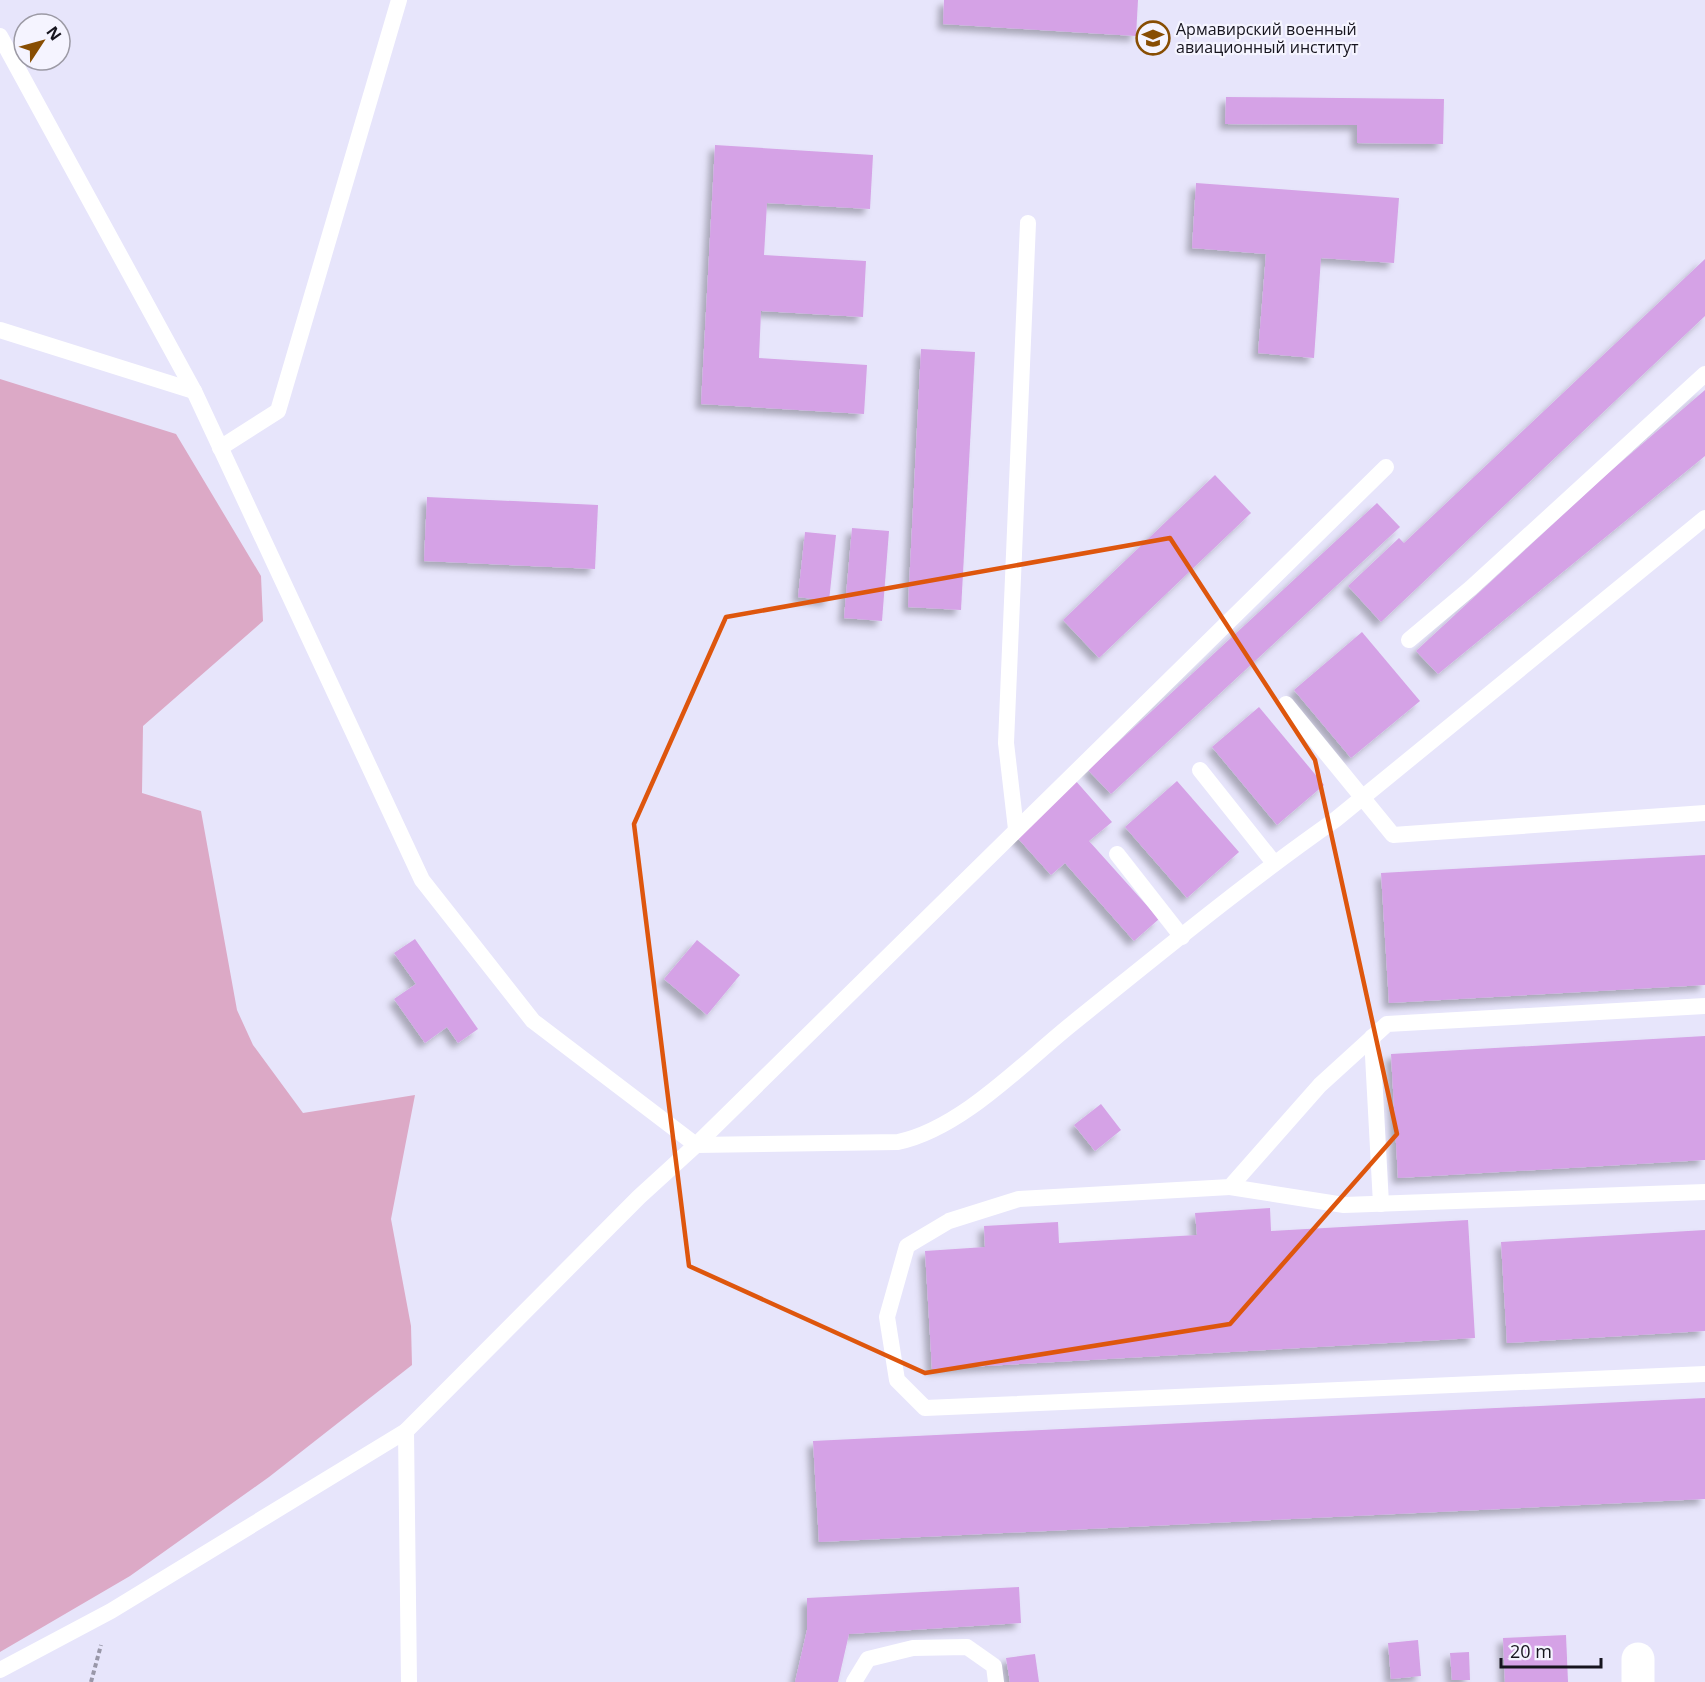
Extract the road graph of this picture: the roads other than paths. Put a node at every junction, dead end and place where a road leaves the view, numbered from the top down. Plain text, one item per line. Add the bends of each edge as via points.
1 (399, 0) edge
2 (0, 36) edge
3 (1028, 223) dead end
4 (0, 330) edge
5 (1705, 374) edge
6 (194, 391) junction
7 (220, 448) junction
8 (1386, 467) dead end
9 (1705, 518) edge
10 (1409, 640) dead end
11 (1286, 704) dead end
12 (1200, 770) dead end
13 (1364, 796) junction
14 (1705, 813) edge
15 (1016, 829) junction
16 (1117, 854) dead end
17 (1274, 863) junction
18 (1182, 937) junction
19 (1705, 1006) edge
20 (1372, 1038) junction
21 (696, 1145) junction
22 (1230, 1187) junction
23 (1705, 1192) edge
24 (1382, 1204) junction
25 (1705, 1374) edge
26 (406, 1431) junction
27 (0, 1670) edge
28 (409, 1682) edge
29 (854, 1682) edge
30 (996, 1682) edge

1 - 7 lane via 278,411
2 - 6 lane
3 - 15 lane via 1006,743
4 - 6 lane
5 - 10 lane
6 - 7 lane
7 - 21 lane via 422,880 533,1021
8 - 15 lane
9 - 13 lane
11 - 13 lane
12 - 17 lane
13 - 14 lane via 1393,835
13 - 17 lane
15 - 21 lane
16 - 18 lane
17 - 18 lane
18 - 21 lane via 984,1097 919,1137 898,1142
19 - 20 lane via 1387,1023
20 - 22 lane via 1320,1085
20 - 24 lane
21 - 26 lane via 639,1197
22 - 24 lane via 1344,1205
22 - 25 lane via 1019,1199 949,1221 907,1246 887,1317 897,1380 925,1408
23 - 24 lane
26 - 27 lane via 111,1611
26 - 28 lane
29 - 30 lane via 868,1659 913,1648 967,1647 994,1666

